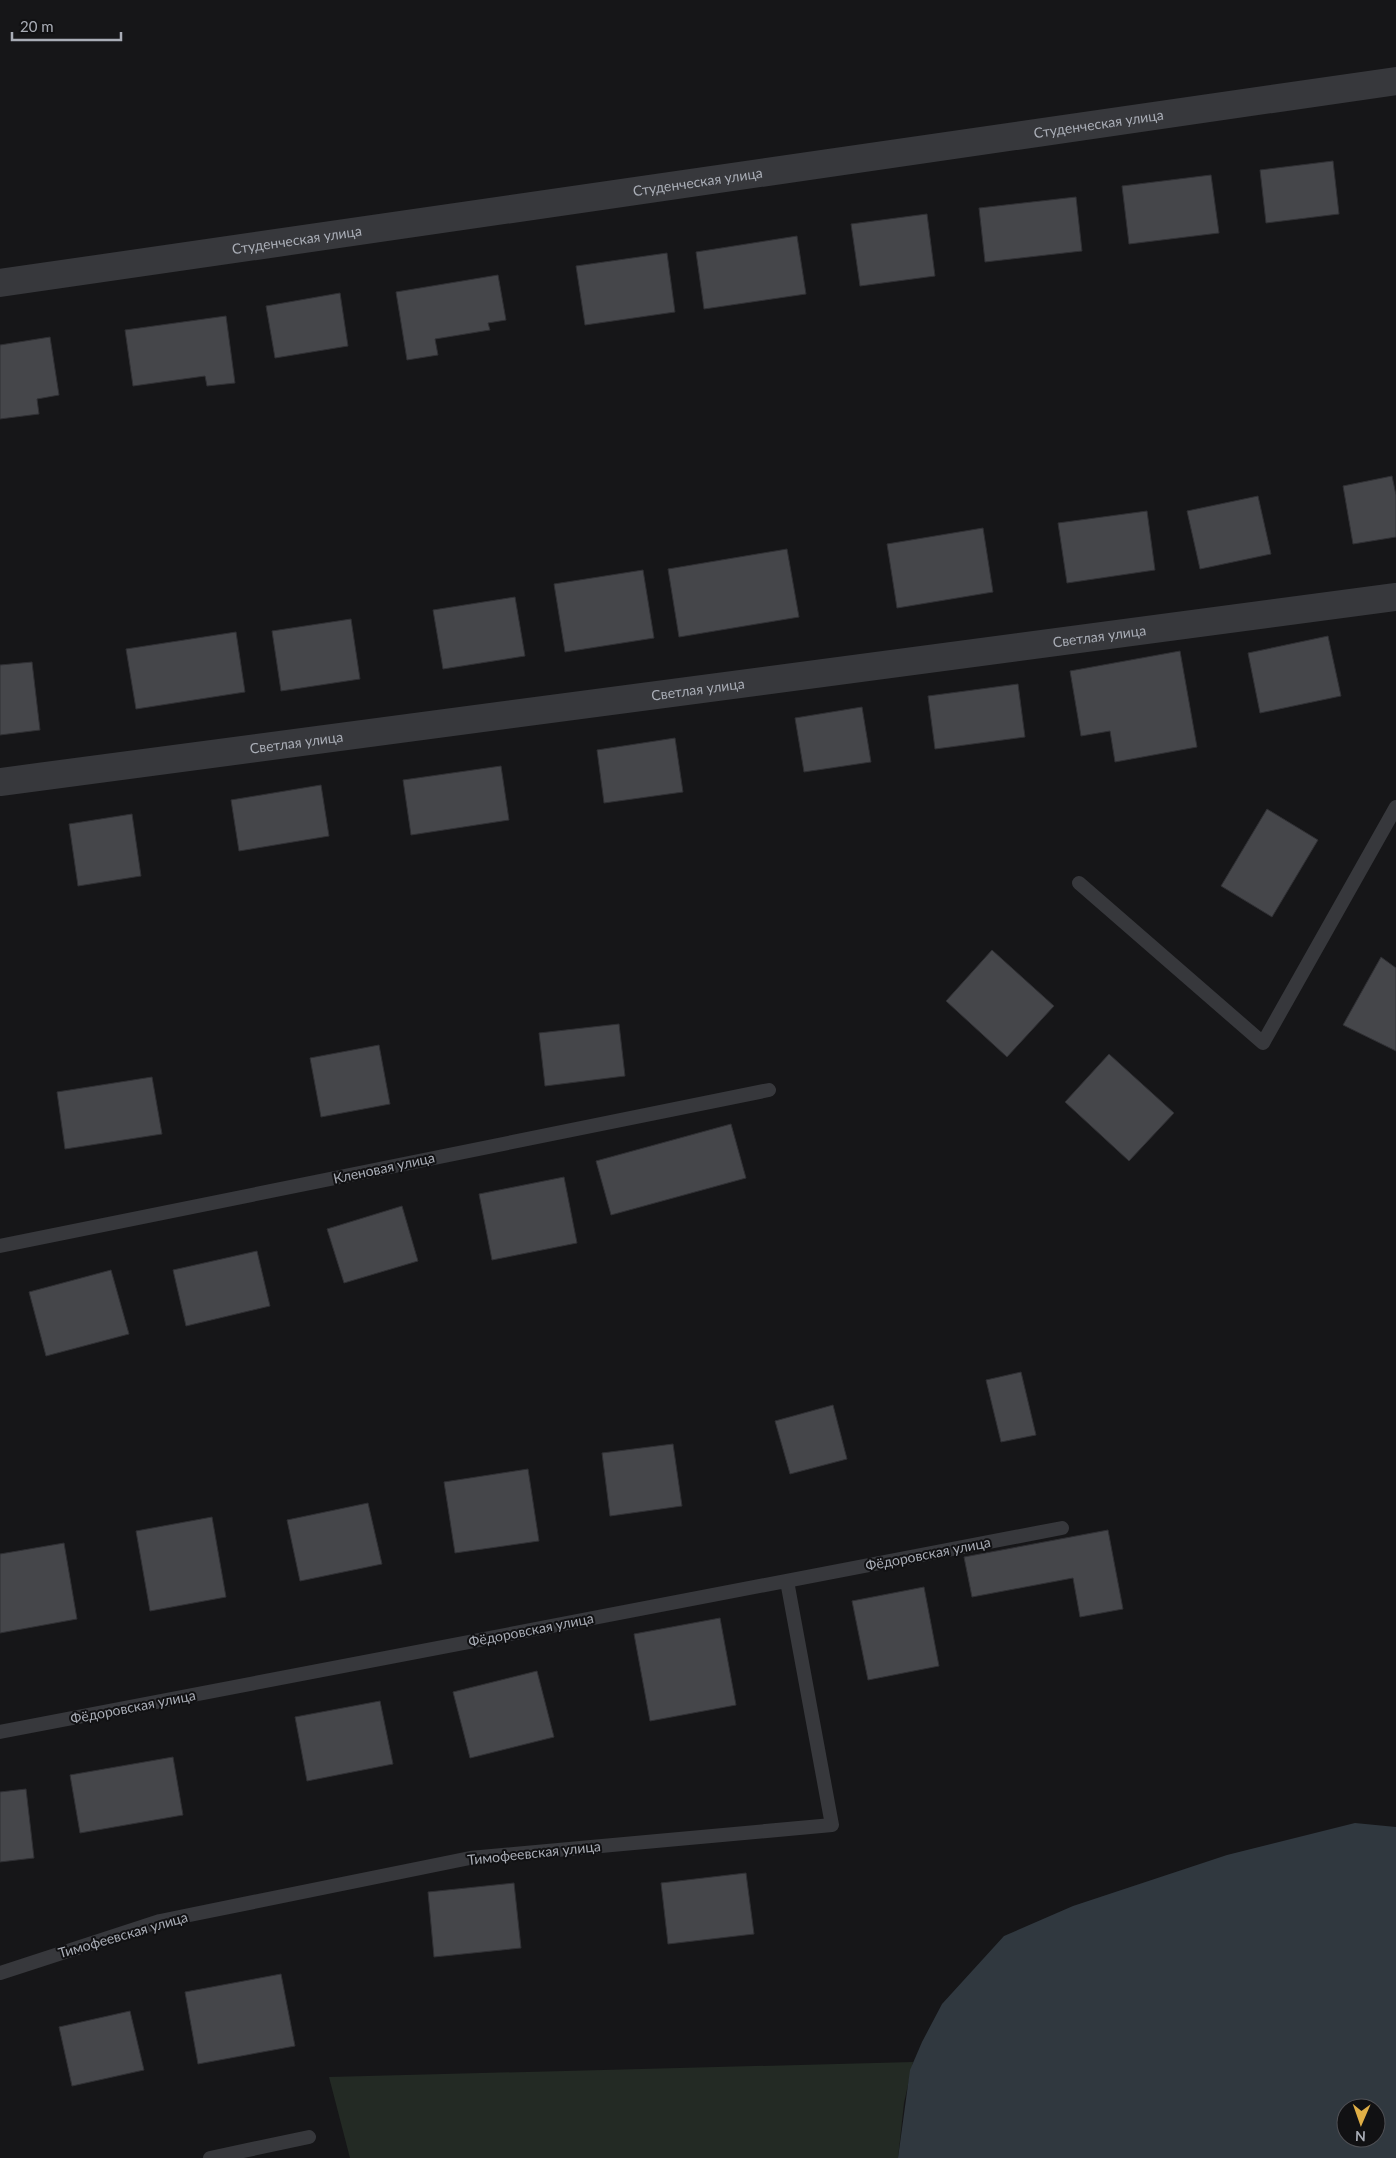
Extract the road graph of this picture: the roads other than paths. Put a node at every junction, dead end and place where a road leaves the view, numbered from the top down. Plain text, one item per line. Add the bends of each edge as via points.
1 (1396, 81) edge
2 (0, 283) edge
3 (1396, 597) edge
4 (0, 782) edge
5 (1396, 807) edge
6 (1079, 883) dead end
7 (769, 1090) dead end
8 (0, 1246) edge
9 (1062, 1528) dead end
10 (787, 1581) junction
11 (0, 1732) edge
12 (0, 1973) edge
13 (309, 2137) dead end
14 (210, 2158) edge

1 - 2 street, Студенческая улица
3 - 4 street, Светлая улица
5 - 6 lane via 1263,1043
7 - 8 lane, Кленовая улица
9 - 10 lane, Фёдоровская улица
10 - 11 lane, Фёдоровская улица
10 - 12 lane, Тимофеевская улица via 832,1825 470,1858 160,1921
13 - 14 lane

